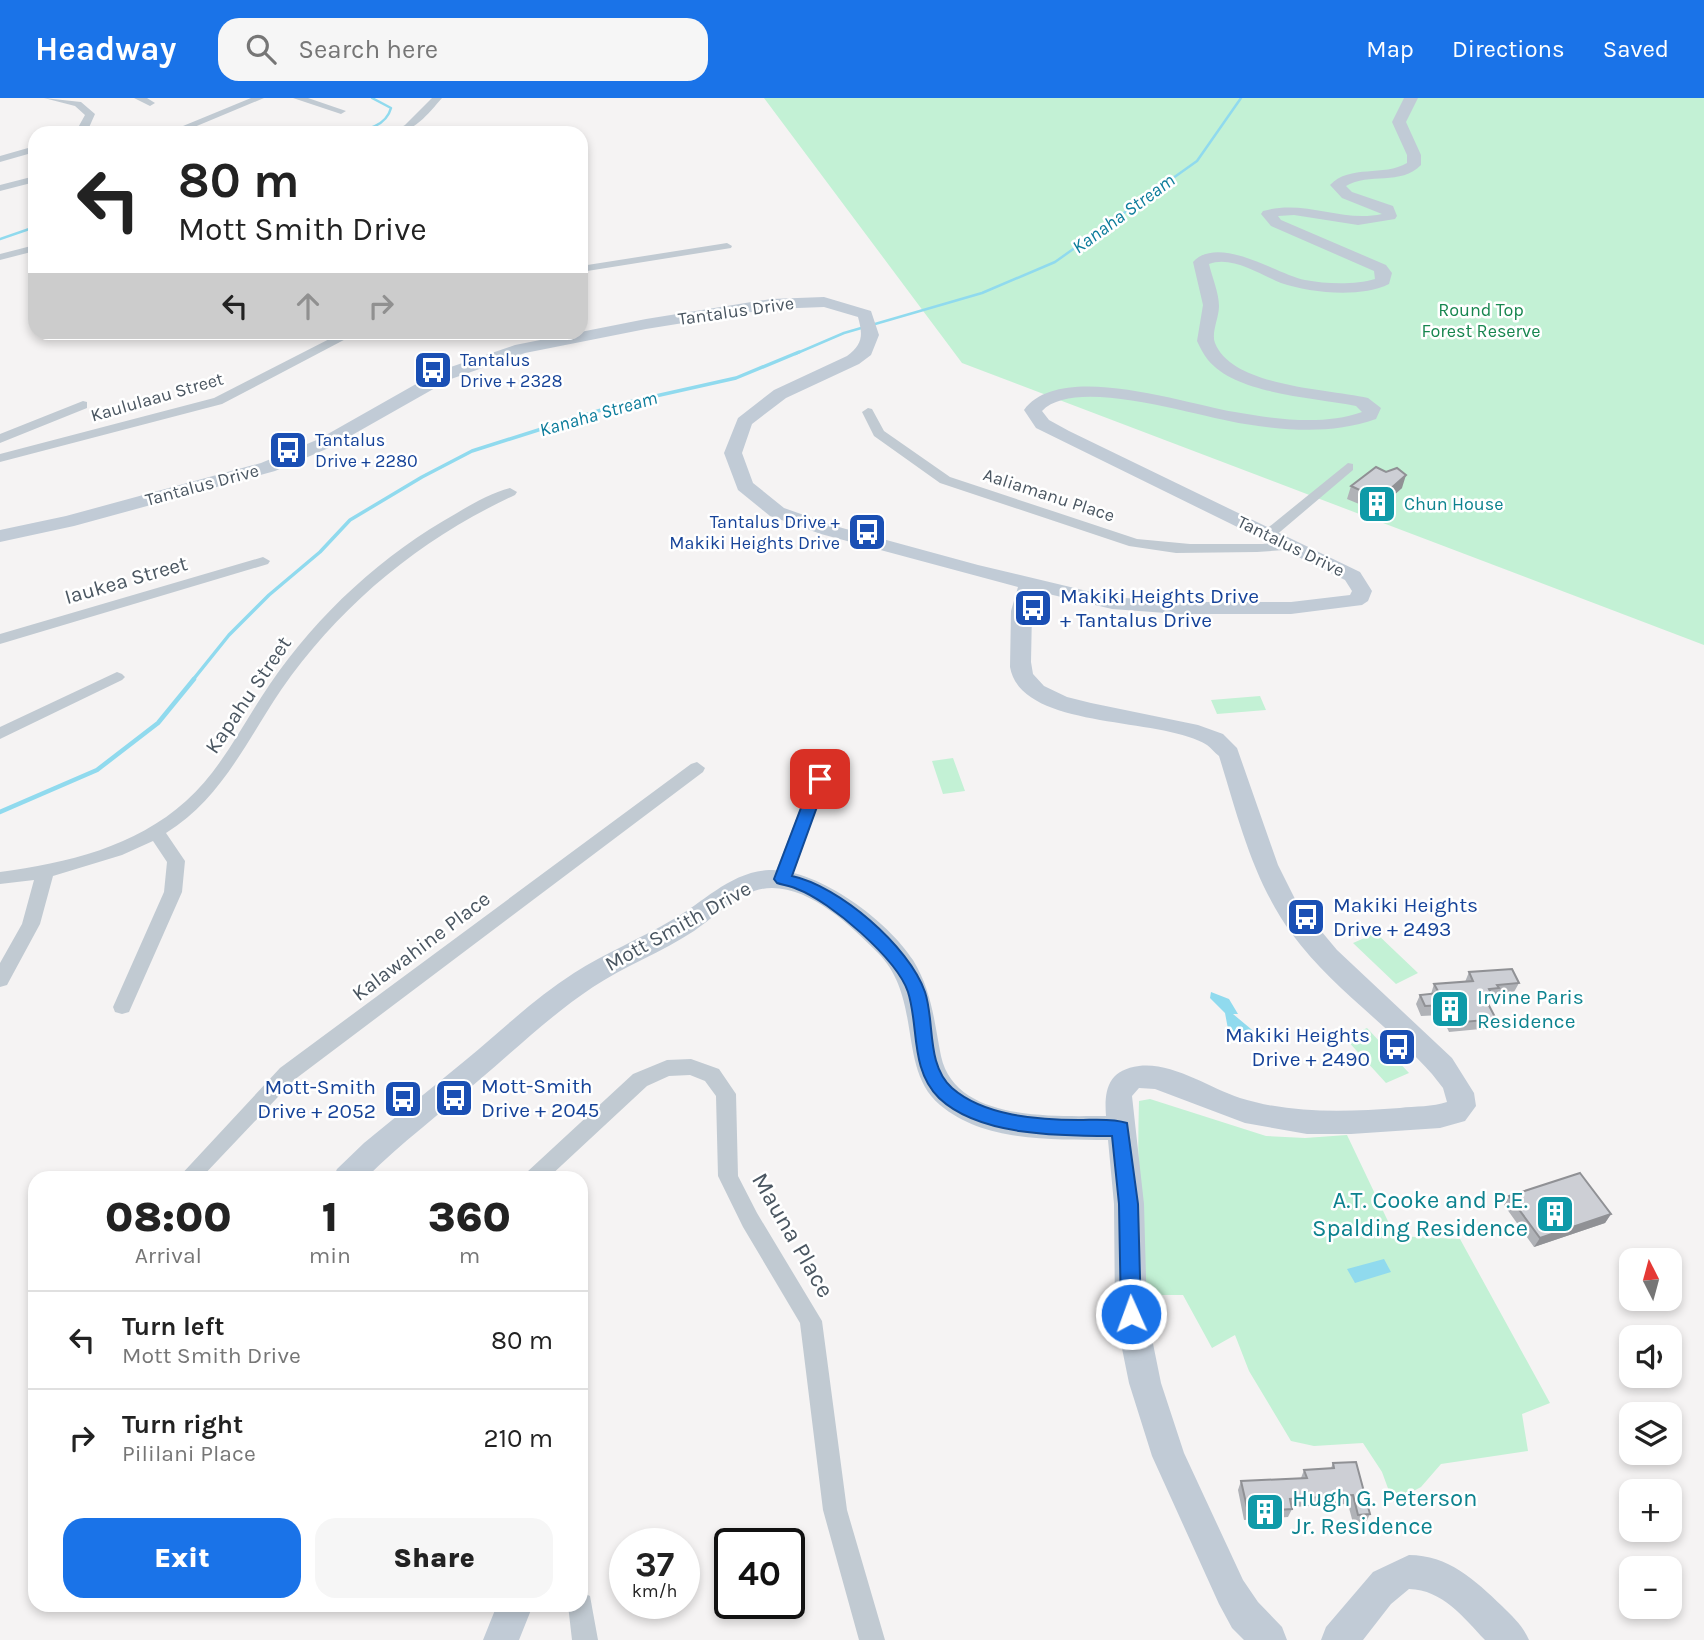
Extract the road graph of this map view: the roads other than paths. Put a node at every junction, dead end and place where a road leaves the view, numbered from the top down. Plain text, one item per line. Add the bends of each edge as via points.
1 (49, 98) edge
2 (139, 98) edge
3 (259, 98) edge
4 (298, 98) edge
5 (436, 98) edge
6 (1411, 98) edge
7 (150, 103) dead end
8 (341, 111) dead end
9 (86, 126) edge
10 (189, 126) edge
11 (409, 126) edge
12 (28, 151) edge
13 (0, 159) edge
14 (28, 181) edge
15 (0, 188) edge
16 (727, 246) dead end
17 (28, 250) edge
18 (0, 257) edge
19 (588, 268) edge
20 (588, 335) edge
21 (337, 340) edge
22 (562, 340) edge
23 (83, 405) dead end
24 (868, 412) dead end
25 (3, 435) edge
26 (0, 458) edge
27 (1348, 467) dead end
28 (510, 492) dead end
29 (1265, 532) junction
30 (0, 536) edge
31 (1290, 544) junction
32 (1246, 548) junction
33 (263, 561) dead end
34 (1029, 586) junction
35 (0, 639) edge
36 (117, 677) dead end
37 (0, 734) edge
38 (829, 754) dead end
39 (697, 768) dead end
40 (155, 831) junction
41 (45, 872) junction
42 (0, 878) edge
43 (782, 879) junction
44 (0, 980) edge
45 (121, 1007) dead end
46 (1120, 1128) junction
47 (195, 1171) edge
48 (355, 1171) edge
49 (542, 1171) edge
50 (512, 1612) edge
51 (581, 1612) edge
52 (501, 1640) edge
53 (585, 1640) edge
54 (872, 1640) edge
55 (1269, 1640) edge
56 (1339, 1640) edge
57 (1511, 1640) edge

1 - 9 street via 78,104 90,114
2 - 7 street
3 - 10 street
4 - 8 street
5 - 11 street
6 - 29 street, Tantalus Drive via 1399,121 1417,160 1414,165 1402,172 1337,185 1347,195 1388,209 1390,216 1359,221 1283,210 1268,214 1276,222 1380,268 1384,281 1318,286 1280,278 1231,258 1200,262 1211,305 1205,341 1215,357 1265,384 1362,402 1371,408 1370,415 1330,423 1269,422 1152,397 1108,393 1061,396 1041,400 1034,407 1042,424
12 - 13 street
14 - 15 street
16 - 19 street
17 - 18 street
20 - 34 street, Tantalus Drive via 742,307 815,302 865,314 871,340 865,351 780,394 744,422 733,453 745,486 777,512 828,530
21 - 26 street, Kaululaau Street via 218,401
22 - 30 street, Tantalus Drive via 445,375 325,443 268,467
23 - 25 street
24 - 32 street, Aaliamanu Place via 879,433 945,480 966,488 1158,549
27 - 29 street
28 - 40 street, Kapahu Street via 438,529 352,594 285,674 211,785
29 - 31 street, Tantalus Drive
29 - 32 street
31 - 32 street, Aaliamanu Place
31 - 34 street, Tantalus Drive via 1353,576 1361,597 1343,604 1302,608 1179,608 1112,603
33 - 35 street, Iaukea Street
34 - 46 street via 1021,608 1022,674 1028,684 1079,707 1175,727 1223,744 1273,878 1301,927 1437,1061 1463,1097 1455,1113 1440,1116 1290,1121 1234,1108 1169,1081 1142,1077 1132,1078 1118,1095
36 - 37 street
38 - 43 street
39 - 47 street, Kalawahine Place via 287,1074
40 - 41 street, Kapahu Street via 98,857
40 - 45 street via 176,861 173,892
41 - 42 street, Kapahu Street
41 - 44 street via 31,924
43 - 46 street, Mott Smith Drive via 818,893 863,925 899,960 916,992 928,1063 951,1099 1012,1121 1053,1128
43 - 48 street, Mott Smith Drive via 734,889 685,923 581,981
46 - 55 street via 1129,1204 1131,1314 1145,1383 1169,1456 1231,1592
49 - 54 street, Mauna Place via 640,1080 667,1068 691,1067 712,1075 726,1094 728,1175 811,1321 835,1510
50 - 52 street
51 - 53 street
56 - 57 street via 1392,1578 1419,1571 1455,1587

